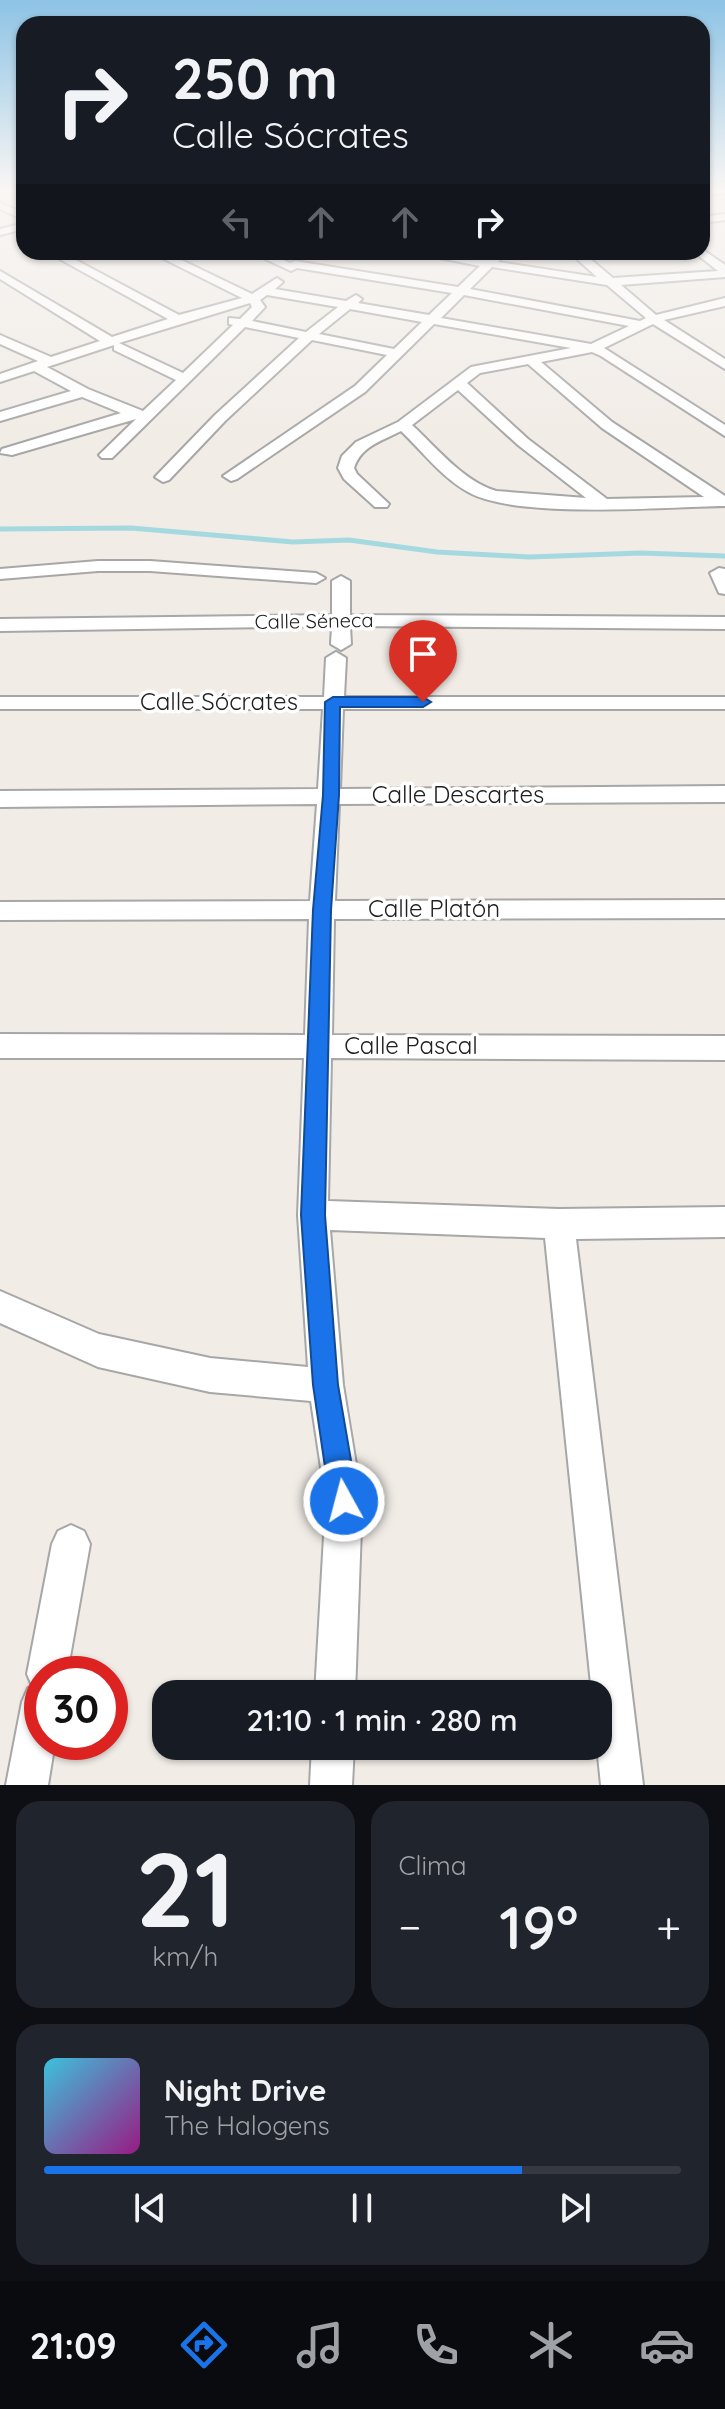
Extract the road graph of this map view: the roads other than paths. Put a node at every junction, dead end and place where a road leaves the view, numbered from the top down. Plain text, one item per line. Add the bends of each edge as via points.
1 (91, 272) edge
2 (198, 272) edge
3 (286, 272) edge
4 (349, 272) edge
5 (478, 272) edge
6 (547, 272) edge
7 (597, 272) edge
8 (725, 273) edge
9 (0, 274) edge
10 (382, 276) junction
11 (608, 282) junction
12 (267, 291) junction
13 (459, 291) junction
14 (253, 299) junction
15 (725, 302) edge
16 (349, 305) junction
17 (192, 315) junction
18 (177, 319) junction
19 (431, 319) junction
20 (243, 322) junction
21 (648, 322) junction
22 (311, 334) junction
23 (0, 339) edge
24 (114, 344) junction
25 (593, 348) junction
26 (396, 353) junction
27 (529, 358) junction
28 (45, 365) junction
29 (725, 365) edge
30 (0, 378) edge
31 (185, 379) junction
32 (458, 382) junction
33 (83, 392) junction
34 (141, 416) junction
35 (0, 417) edge
36 (403, 425) junction
37 (725, 432) edge
38 (107, 455) dead end
39 (7, 472) dead end
40 (231, 476) dead end
41 (163, 477) dead end
42 (601, 502) junction
43 (723, 502) edge
44 (381, 504) dead end
45 (0, 574) edge
46 (316, 578) dead end
47 (341, 581) dead end
48 (341, 620) junction
49 (725, 623) edge
50 (0, 625) edge
51 (333, 702) junction
52 (0, 703) edge
53 (725, 703) edge
54 (725, 794) edge
55 (331, 795) junction
56 (0, 799) edge
57 (725, 909) edge
58 (322, 910) junction
59 (0, 911) edge
60 (318, 1045) junction
61 (0, 1046) edge
62 (725, 1048) edge
63 (313, 1215) junction
64 (725, 1222) edge
65 (559, 1224) junction
66 (0, 1307) edge
67 (326, 1385) junction
68 (71, 1544) dead end
69 (50, 1656) edge
70 (336, 1680) edge
71 (32, 1760) edge
72 (332, 1760) edge
73 (27, 1785) edge
74 (331, 1785) edge
75 (622, 1785) edge

1 - 18 street
2 - 14 street
3 - 12 street
4 - 10 street
5 - 13 street
6 - 11 street
7 - 11 street
8 - 11 street
9 - 24 street
10 - 13 street
10 - 16 street
11 - 21 street
12 - 14 street
12 - 16 street
13 - 19 street
13 - 21 street
14 - 17 street
14 - 20 street via 259,307
15 - 21 street
16 - 19 street
16 - 22 street
17 - 18 street
17 - 20 street
18 - 24 street
19 - 25 street
19 - 26 street
20 - 22 street
20 - 31 street
21 - 25 street
21 - 29 street
22 - 26 street
22 - 41 street
23 - 28 street
24 - 28 street
24 - 31 street
25 - 27 street
25 - 37 street
26 - 40 street via 360,389
27 - 32 street via 476,370
27 - 43 street via 607,425
28 - 30 street
28 - 33 street
31 - 34 street
32 - 36 street
32 - 42 street via 523,442
33 - 34 street
33 - 35 street
34 - 38 street
34 - 39 street via 5,447
36 - 42 street via 477,491 513,500
36 - 44 street via 361,445 346,468
42 - 43 street
45 - 46 street via 150,566
47 - 48 street
48 - 49 street, Calle Séneca
48 - 50 street, Calle Séneca
48 - 51 street
51 - 52 street, Calle Sócrates
51 - 53 street, Calle Sócrates
51 - 55 street
54 - 55 street, Calle Descartes
55 - 56 street, Calle Descartes
55 - 58 street
57 - 58 street, Calle Platón
58 - 59 street, Calle Platón
58 - 60 street
60 - 61 street, Calle Pascal
60 - 62 street, Calle Pascal
60 - 63 street
63 - 65 street
63 - 67 street
64 - 65 street
65 - 75 street
66 - 67 street via 98,1350 210,1375
67 - 70 street via 344,1501
68 - 69 street
71 - 73 street
72 - 74 street

